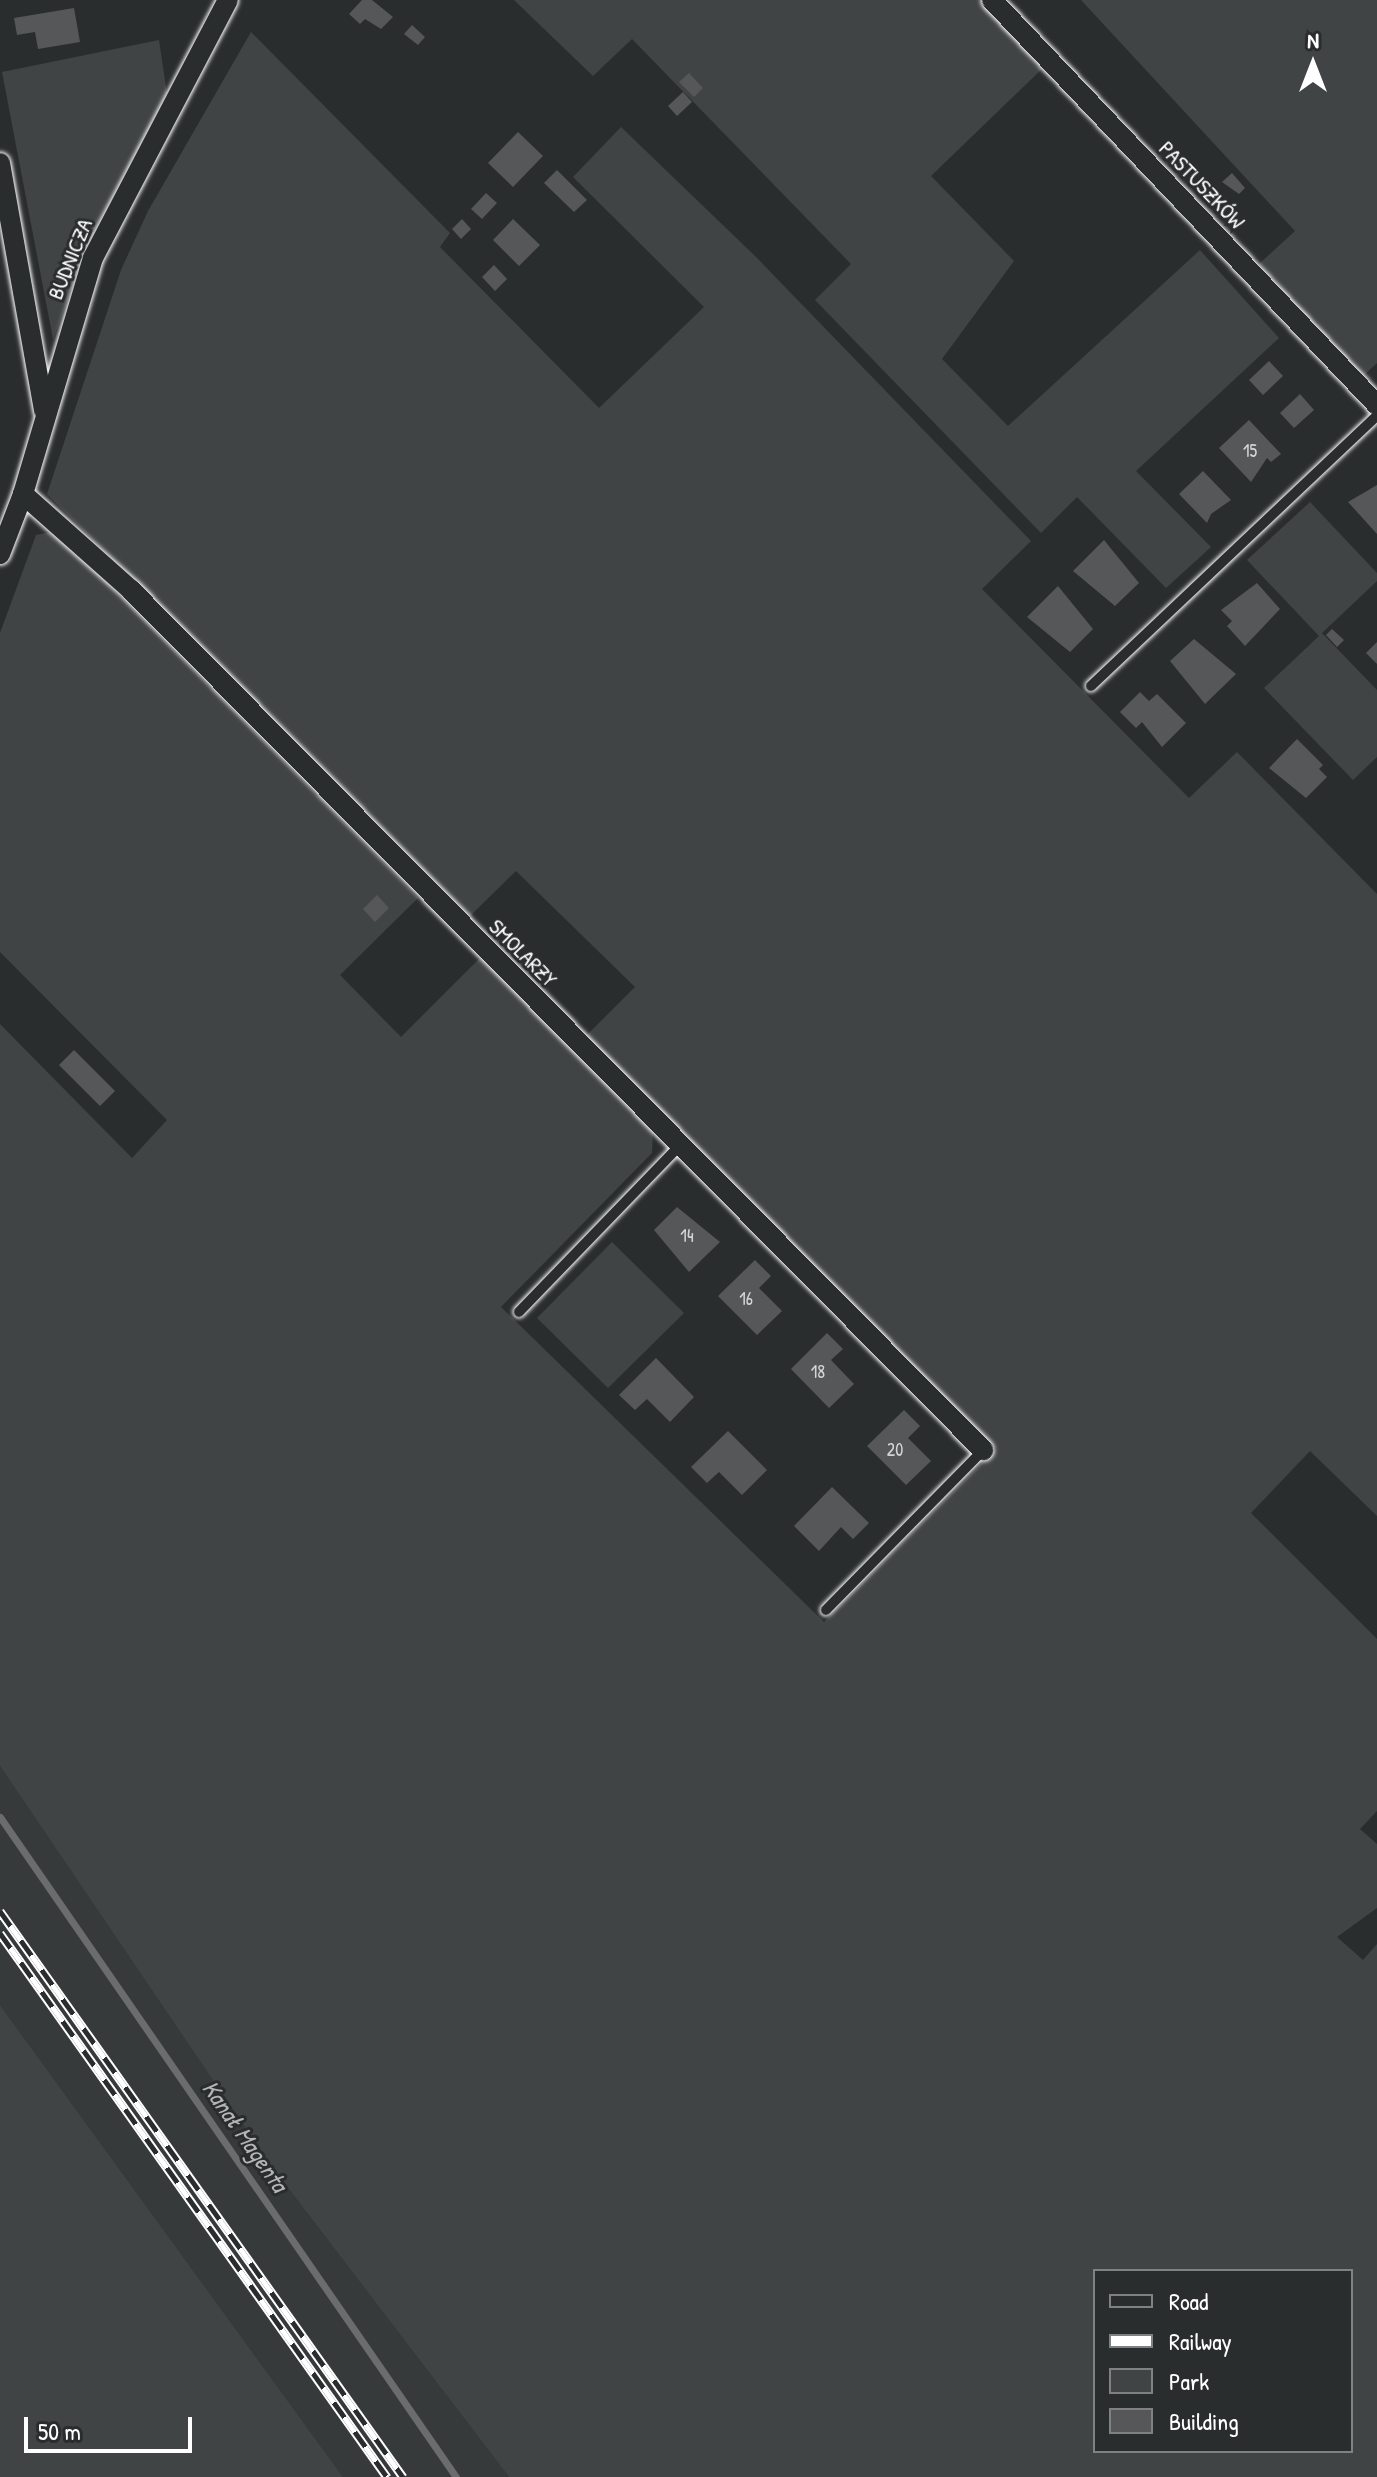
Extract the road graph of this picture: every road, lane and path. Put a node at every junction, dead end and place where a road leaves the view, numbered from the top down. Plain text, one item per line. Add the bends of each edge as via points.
1 (228, 0) edge
2 (992, 0) edge
3 (0, 163) edge
4 (1377, 405) edge
5 (1377, 416) edge
6 (46, 419) junction
7 (23, 494) junction
8 (0, 554) edge
9 (1091, 686) dead end
10 (680, 1145) junction
11 (519, 1312) dead end
12 (983, 1450) joint
13 (826, 1610) dead end

1 - 6 street, BUDNICZA via 93,258 67,330
2 - 4 street, PASTUSZKÓW
3 - 6 street
5 - 9 lane
6 - 7 street, BUDNICZA
7 - 8 street, BUDNICZA
7 - 10 street, SMOLARZY via 131,590
10 - 11 lane
10 - 12 street, SMOLARZY
12 - 13 lane

